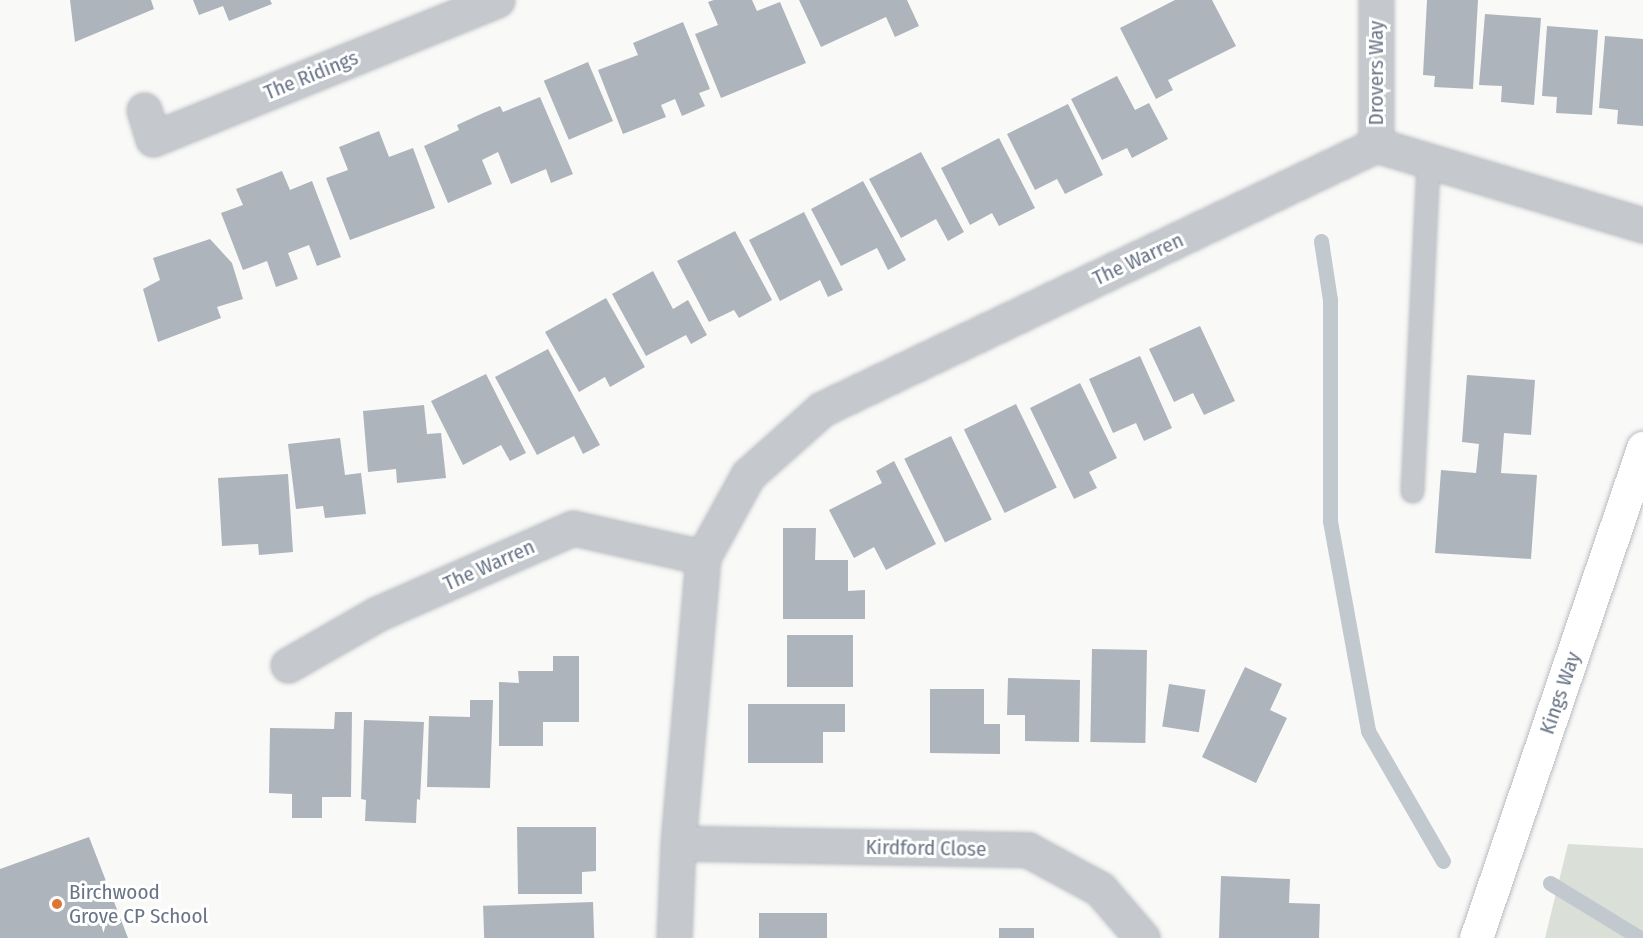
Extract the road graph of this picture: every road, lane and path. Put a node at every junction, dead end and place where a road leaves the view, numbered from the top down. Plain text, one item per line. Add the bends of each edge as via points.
1 (497, 0) edge
2 (1376, 0) edge
3 (144, 110) dead end
4 (1376, 145) junction
5 (1428, 159) junction
6 (1643, 225) edge
7 (1643, 448) edge
8 (1412, 491) dead end
9 (703, 557) junction
10 (288, 665) dead end
11 (678, 843) junction
12 (674, 938) edge
13 (1142, 938) edge
14 (1476, 938) edge

1 - 3 street, The Ridings via 153,139
2 - 4 street, Drovers Way
4 - 5 street
4 - 9 street, The Warren via 822,409 748,475
5 - 6 street
5 - 8 lane
7 - 14 street, Kings Way
9 - 10 street, The Warren via 573,528 377,614
9 - 11 street, The Warren
11 - 12 street, The Warren
11 - 13 street, Kirdford Close via 1028,850 1100,889

